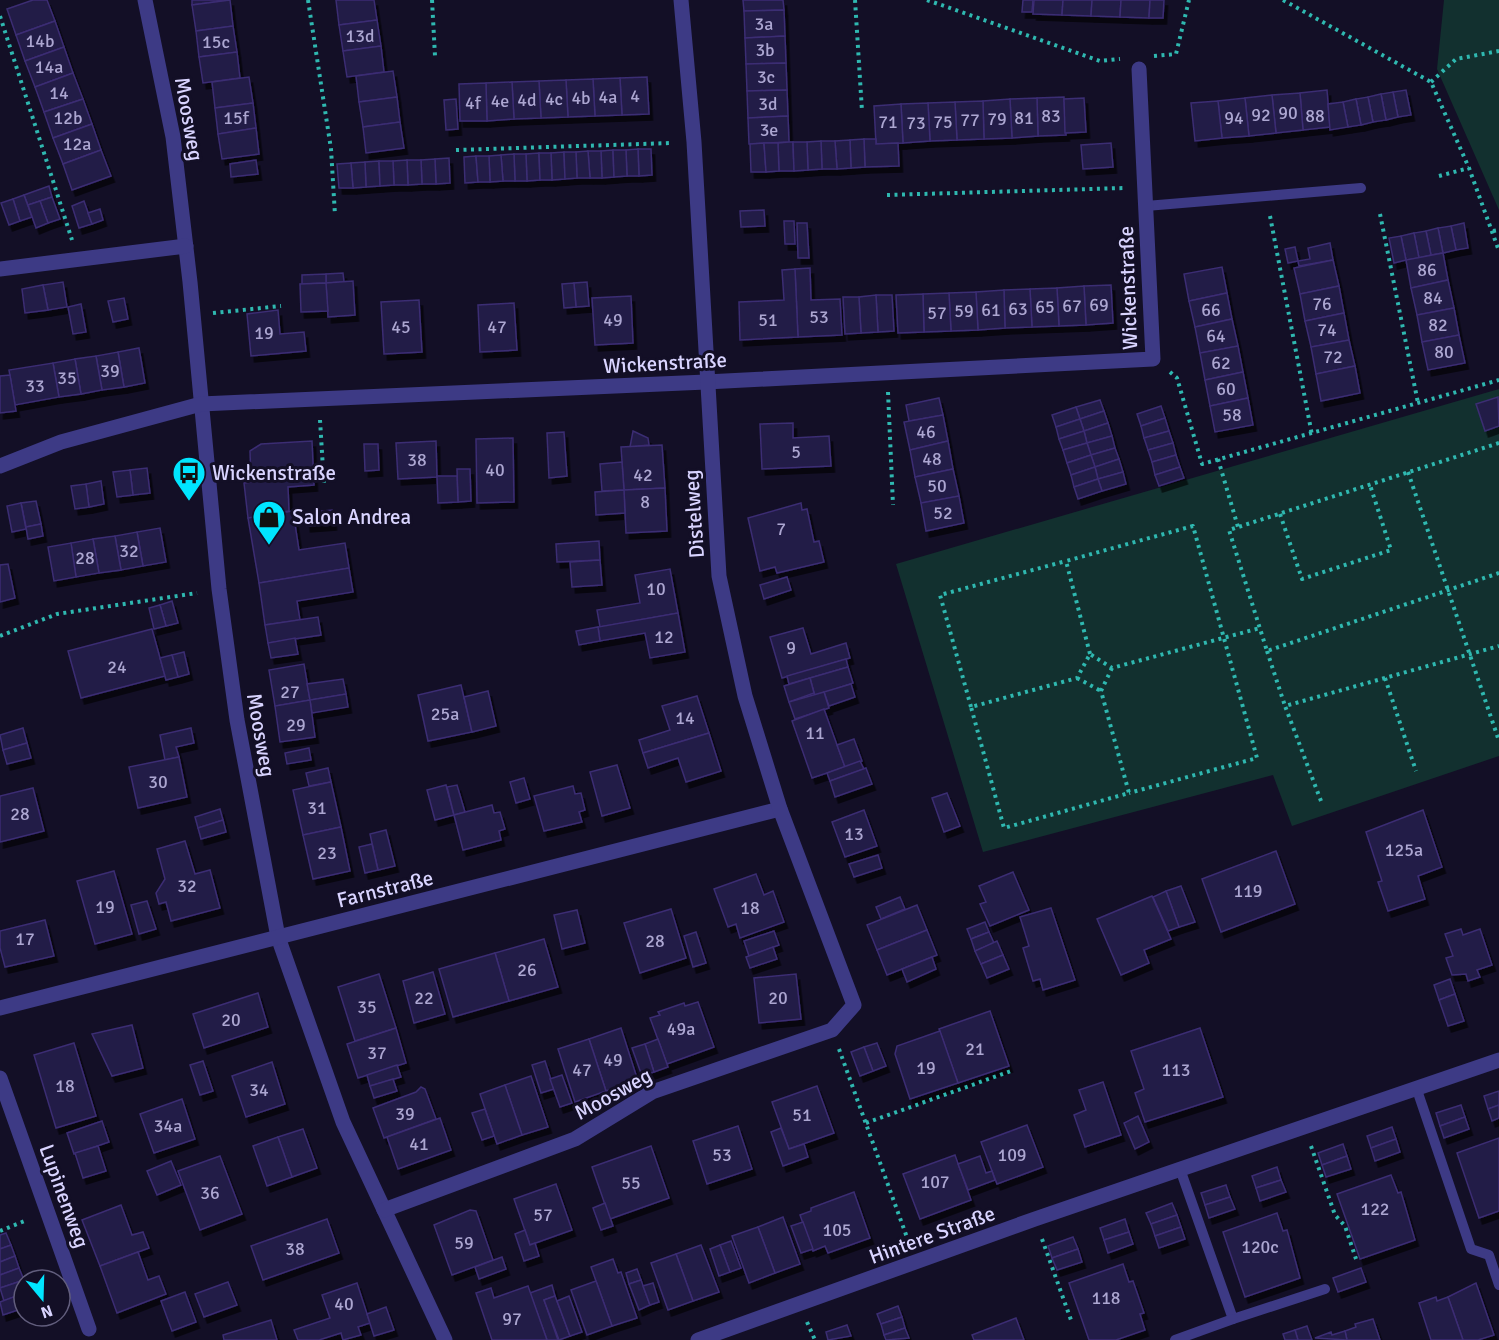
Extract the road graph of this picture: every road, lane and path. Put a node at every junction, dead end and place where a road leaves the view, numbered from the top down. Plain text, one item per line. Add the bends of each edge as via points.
1 (145, 0) edge
2 (308, 0) edge
3 (432, 0) edge
4 (681, 0) edge
5 (855, 0) edge
6 (927, 0) edge
7 (1189, 0) edge
8 (1282, 0) edge
9 (0, 16) edge
10 (1499, 51) edge
11 (435, 56) dead end
12 (1138, 61) junction
13 (1431, 82) junction
14 (862, 111) dead end
15 (694, 142) junction
16 (456, 150) dead end
17 (1469, 168) junction
18 (1439, 176) dead end
19 (1146, 187) junction
20 (1361, 188) dead end
21 (887, 195) dead end
22 (1266, 198) junction
23 (1146, 206) junction
24 (1380, 214) dead end
25 (335, 215) dead end
26 (1499, 230) edge
27 (1493, 231) junction
28 (186, 246) junction
29 (1499, 251) edge
30 (77, 258) junction
31 (0, 269) edge
32 (281, 306) dead end
33 (193, 314) junction
34 (1153, 359) junction
35 (887, 373) junction
36 (1499, 380) edge
37 (706, 382) junction
38 (319, 399) junction
39 (1418, 403) junction
40 (201, 404) junction
41 (1312, 435) junction
42 (1499, 443) edge
43 (1218, 459) junction
44 (0, 466) edge
45 (1408, 472) junction
46 (324, 485) dead end
47 (1370, 485) junction
48 (893, 505) dead end
49 (1280, 514) junction
50 (1238, 527) junction
51 (1066, 561) junction
52 (1499, 573) edge
53 (219, 590) junction
54 (1447, 590) junction
55 (1260, 628) junction
56 (0, 636) edge
57 (1224, 638) junction
58 (1499, 646) edge
59 (1268, 651) junction
60 (1090, 654) junction
61 (1469, 655) junction
62 (1112, 668) junction
63 (1077, 678) junction
64 (1385, 678) junction
65 (1101, 691) junction
66 (1285, 706) junction
67 (971, 707) junction
68 (1499, 741) edge
69 (1416, 771) dead end
70 (1130, 793) junction
71 (1321, 801) dead end
72 (780, 809) junction
73 (278, 938) junction
74 (854, 1005) joint
75 (0, 1008) edge
76 (832, 1030) junction
77 (1499, 1059) edge
78 (1011, 1071) dead end
79 (0, 1078) edge
80 (1416, 1087) junction
81 (866, 1123) junction
82 (1304, 1126) junction
83 (1180, 1169) junction
84 (384, 1210) junction
85 (47, 1213) junction
86 (1035, 1219) junction
87 (0, 1231) edge
88 (1356, 1259) dead end
89 (916, 1263) junction
90 (1499, 1285) edge
91 (1325, 1289) dead end
92 (1233, 1319) junction
93 (1071, 1320) dead end
94 (89, 1329) dead end
95 (445, 1340) edge
96 (698, 1340) edge
97 (1175, 1340) edge

1 - 28 street, Moosweg via 173,137
2 - 25 path via 331,149
3 - 11 path
4 - 15 street, Distelweg
5 - 14 path
6 - 12 path via 1100,61
7 - 12 path via 1176,54
8 - 13 path
9 - 30 path
10 - 13 path via 1456,59
12 - 19 street, Wickenstraße
13 - 17 path
15 - 16 path
15 - 37 street, Distelweg
17 - 18 path
17 - 27 path
19 - 21 path
19 - 23 street, Wickenstraße
20 - 22 lane, Wickenstraße
22 - 23 lane, Wickenstraße
22 - 41 path
23 - 34 street, Wickenstraße
24 - 39 path
26 - 27 path
27 - 29 path
28 - 30 street
28 - 33 street, Moosweg
30 - 31 street
32 - 33 path
33 - 40 street, Moosweg
34 - 35 street, Wickenstraße
34 - 43 path via 1178,378 1202,464
35 - 37 street, Wickenstraße
35 - 48 path
36 - 39 path
37 - 38 street, Wickenstraße
37 - 72 street, Distelweg via 719,576 745,696
38 - 40 street, Wickenstraße
38 - 46 path
39 - 41 path
40 - 44 street, Wickenstraße via 61,442
40 - 53 street, Moosweg
41 - 43 path
42 - 45 path
43 - 50 path
45 - 47 path
45 - 54 path
47 - 49 path
47 - 49 path via 1391,550 1302,579
49 - 50 path
50 - 55 path via 1229,530
51 - 57 path via 1193,526
51 - 60 path
51 - 67 path via 940,595
52 - 54 path
53 - 56 path via 57,614
53 - 73 street, Moosweg via 237,720
54 - 59 path
54 - 61 path
55 - 57 path
55 - 59 path
57 - 62 path
57 - 70 path via 1257,758
58 - 61 path
59 - 66 path
60 - 62 path
60 - 63 path
61 - 64 path
61 - 68 path
62 - 65 path
63 - 65 path
63 - 67 path
64 - 66 path
64 - 69 path
65 - 70 path
66 - 71 path
67 - 70 path via 1004,828
72 - 73 street, Farnstraße
72 - 74 street, Distelweg
73 - 75 street, Farnstraße
73 - 84 street, Moosweg via 343,1122
74 - 76 street, Moosweg
76 - 81 path
76 - 84 street, Moosweg via 652,1092 575,1139
77 - 80 street, Hintere Straße
78 - 81 path
79 - 85 street, Lupinenweg
80 - 82 street, Hintere Straße
80 - 90 lane via 1471,1249 1489,1256
81 - 89 path
82 - 83 street, Hintere Straße
82 - 88 path via 1335,1215 1345,1226
83 - 86 street, Hintere Straße
83 - 92 lane
84 - 95 street, Moosweg
85 - 87 path
85 - 94 street, Lupinenweg
86 - 89 street, Hintere Straße
86 - 93 path
89 - 96 street, Hintere Straße
91 - 92 lane
92 - 97 lane

